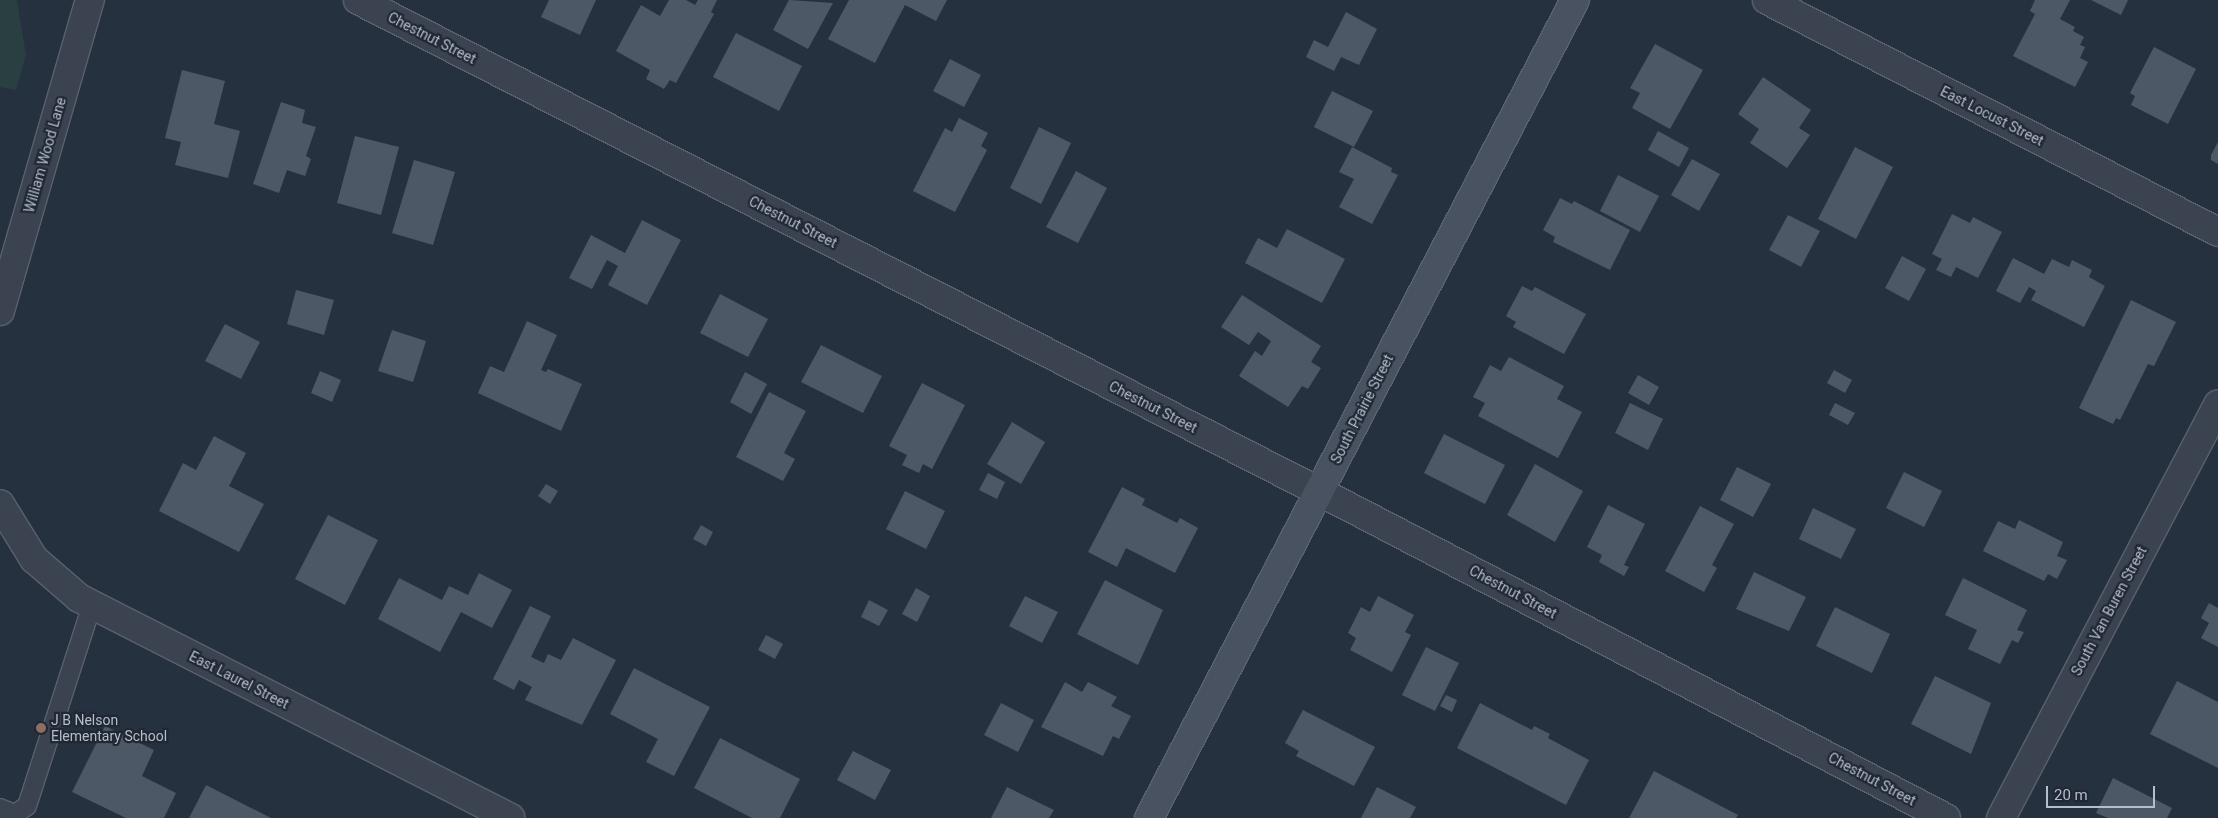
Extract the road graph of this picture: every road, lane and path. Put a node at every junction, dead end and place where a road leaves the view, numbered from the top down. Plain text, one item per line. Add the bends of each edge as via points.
1 (90, 0) edge
2 (358, 0) edge
3 (1575, 0) edge
4 (1767, 0) edge
5 (2218, 232) edge
6 (0, 310) edge
7 (2218, 405) edge
8 (1320, 492) junction
9 (0, 504) edge
10 (92, 605) junction
11 (0, 808) edge
12 (510, 818) edge
13 (1149, 818) edge
14 (1946, 818) edge
15 (2001, 818) edge

1 - 6 street, William Wood Lane
2 - 8 street, Chestnut Street
3 - 8 street, South Prairie Street
4 - 5 street, East Locust Street
7 - 15 street, South Van Buren Street
8 - 13 street, South Prairie Street
8 - 14 street, Chestnut Street
9 - 10 street, East Laurel Street via 34,559 78,598
10 - 11 lane via 28,806 15,814
10 - 12 street, East Laurel Street

